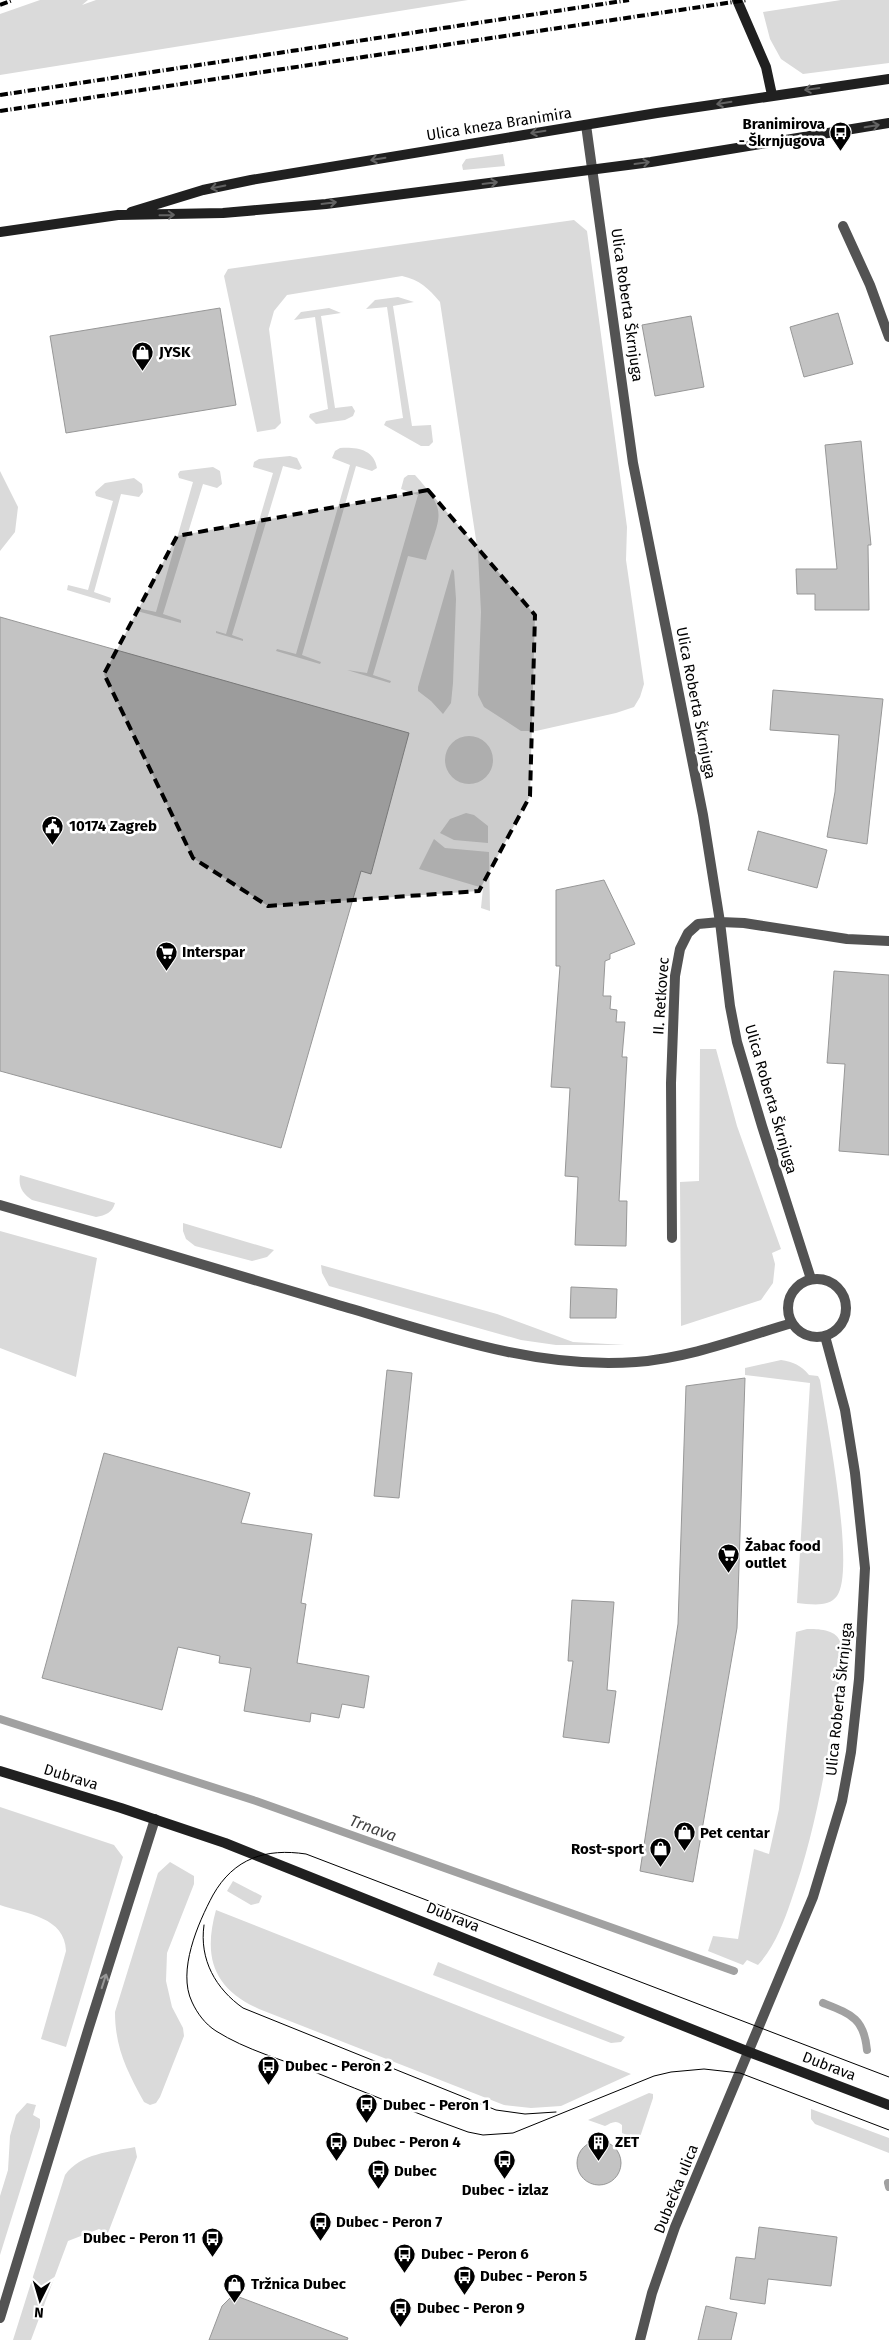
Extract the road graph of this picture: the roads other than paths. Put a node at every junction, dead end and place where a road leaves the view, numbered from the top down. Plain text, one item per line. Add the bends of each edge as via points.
1 (737, 0) edge
2 (889, 79) edge
3 (772, 95) junction
4 (889, 123) edge
5 (586, 125) junction
6 (594, 170) junction
7 (118, 215) junction
8 (843, 226) dead end
9 (0, 232) edge
10 (889, 337) edge
11 (720, 922) junction
12 (889, 941) edge
13 (0, 1205) edge
14 (672, 1238) dead end
15 (810, 1279) junction
16 (792, 1323) junction
17 (825, 1336) junction
18 (0, 1771) edge
19 (156, 1819) junction
20 (749, 2052) junction
21 (889, 2105) edge
22 (0, 2318) edge
23 (640, 2340) edge

1 - 3 main road via 766,67
2 -> 3 main road, Ulica kneza Branimira
3 -> 5 main road, Ulica kneza Branimira
6 -> 4 main road, Ulica kneza Branimira
5 - 6 street, Ulica Roberta Škrnjuga
5 -> 7 main road, Ulica kneza Branimira via 251,180 203,190
7 -> 6 main road, Ulica kneza Branimira via 223,213 308,206
6 - 11 street, Ulica Roberta Škrnjuga via 633,463 703,815
7 - 9 main road, Ulica kneza Branimira
8 - 10 street
11 - 12 street, II. Retkovec via 744,922 847,939
11 - 14 street, II. Retkovec via 698,924 688,932 680,949 675,976 671,1083
11 - 15 street, Ulica Roberta Škrnjuga via 737,1042
13 - 16 street via 434,1333 532,1356 606,1363 637,1362 717,1346
15 - 16 street via 795,1288 790,1296 787,1305
15 - 17 street via 834,1285 844,1298 845,1317 841,1325
16 - 17 street via 806,1336
17 - 20 street, Ulica Roberta Škrnjuga via 845,1410 862,1530 864,1598 859,1678 851,1752 842,1802 828,1851 814,1897
18 - 19 main road, Dubrava
19 - 20 main road, Dubrava via 331,1884
22 -> 19 street
20 - 21 main road, Dubrava
20 - 23 street, Dubečka ulica via 675,2228 652,2293

